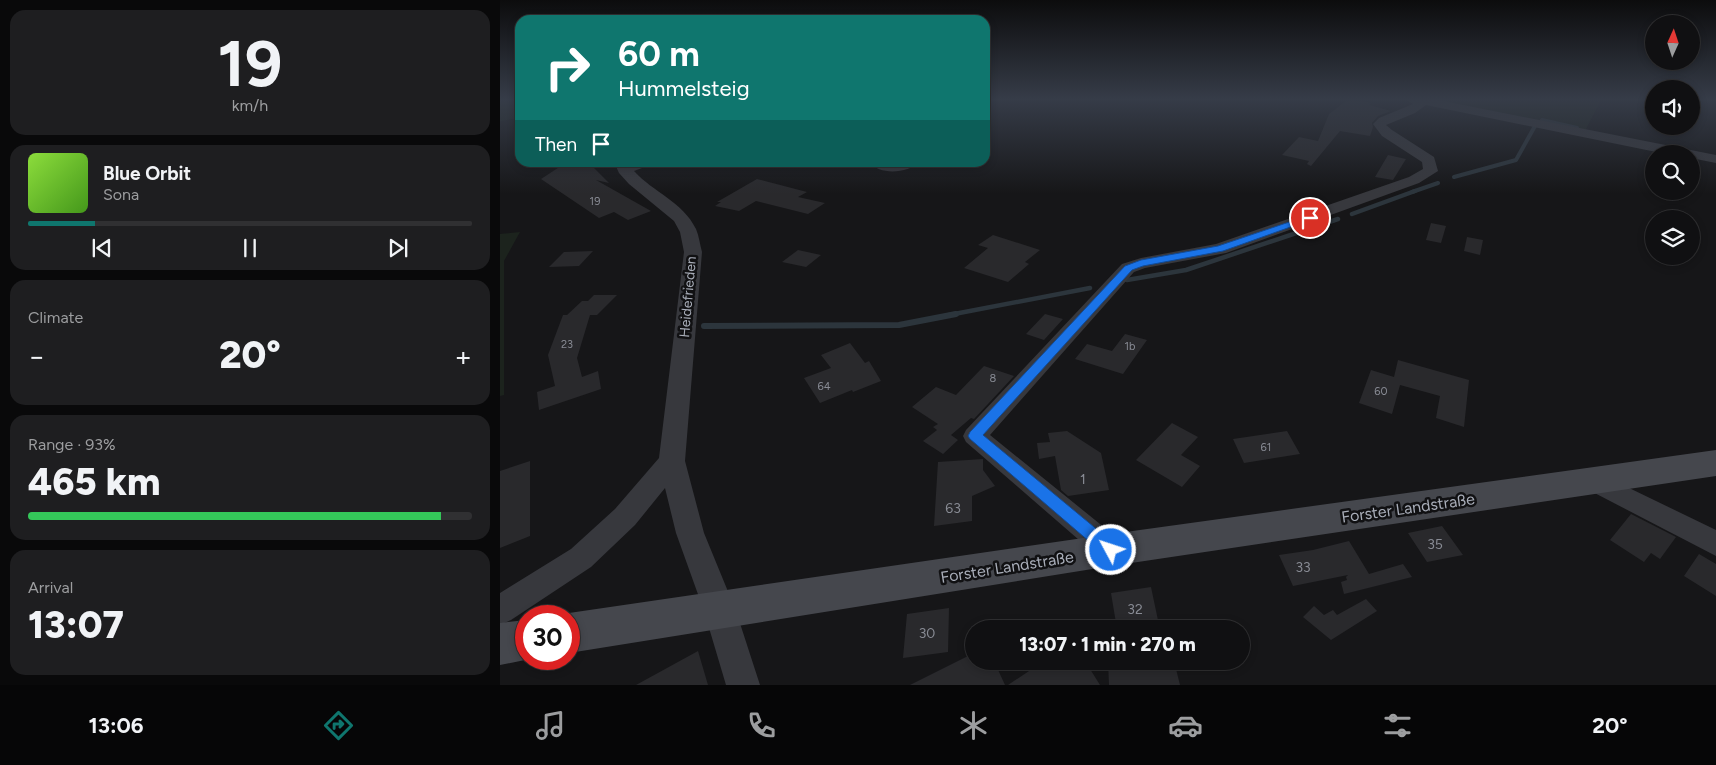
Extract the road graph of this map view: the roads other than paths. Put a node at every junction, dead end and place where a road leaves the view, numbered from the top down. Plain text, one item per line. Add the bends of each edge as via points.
1 (1384, 130) edge
2 (1571, 130) edge
3 (1645, 145) edge
4 (1700, 156) edge
5 (1716, 159) edge
6 (623, 167) edge
7 (877, 167) edge
8 (901, 167) edge
9 (672, 460) junction
10 (1716, 463) edge
11 (1594, 481) junction
12 (1716, 544) edge
13 (1111, 550) junction
14 (500, 610) edge
15 (720, 611) junction
16 (580, 631) edge
17 (515, 642) edge
18 (500, 644) edge
19 (743, 685) edge

1 - 13 street via 1429,160 1431,171 1414,180 1220,249 1128,268 975,436
2 - 3 street
4 - 5 street
6 - 9 street, Heidefrieden via 638,184 675,213 687,228 693,252
7 - 8 lane
9 - 14 street via 625,517 581,558
9 - 15 street, Heidefrieden via 690,533
10 - 11 main road, Forster Landstraße
11 - 12 street
11 - 13 main road, Forster Landstraße
13 - 15 main road, Forster Landstraße
15 - 16 main road, Forster Landstraße
15 - 19 street, Heidefrieden
17 - 18 main road

